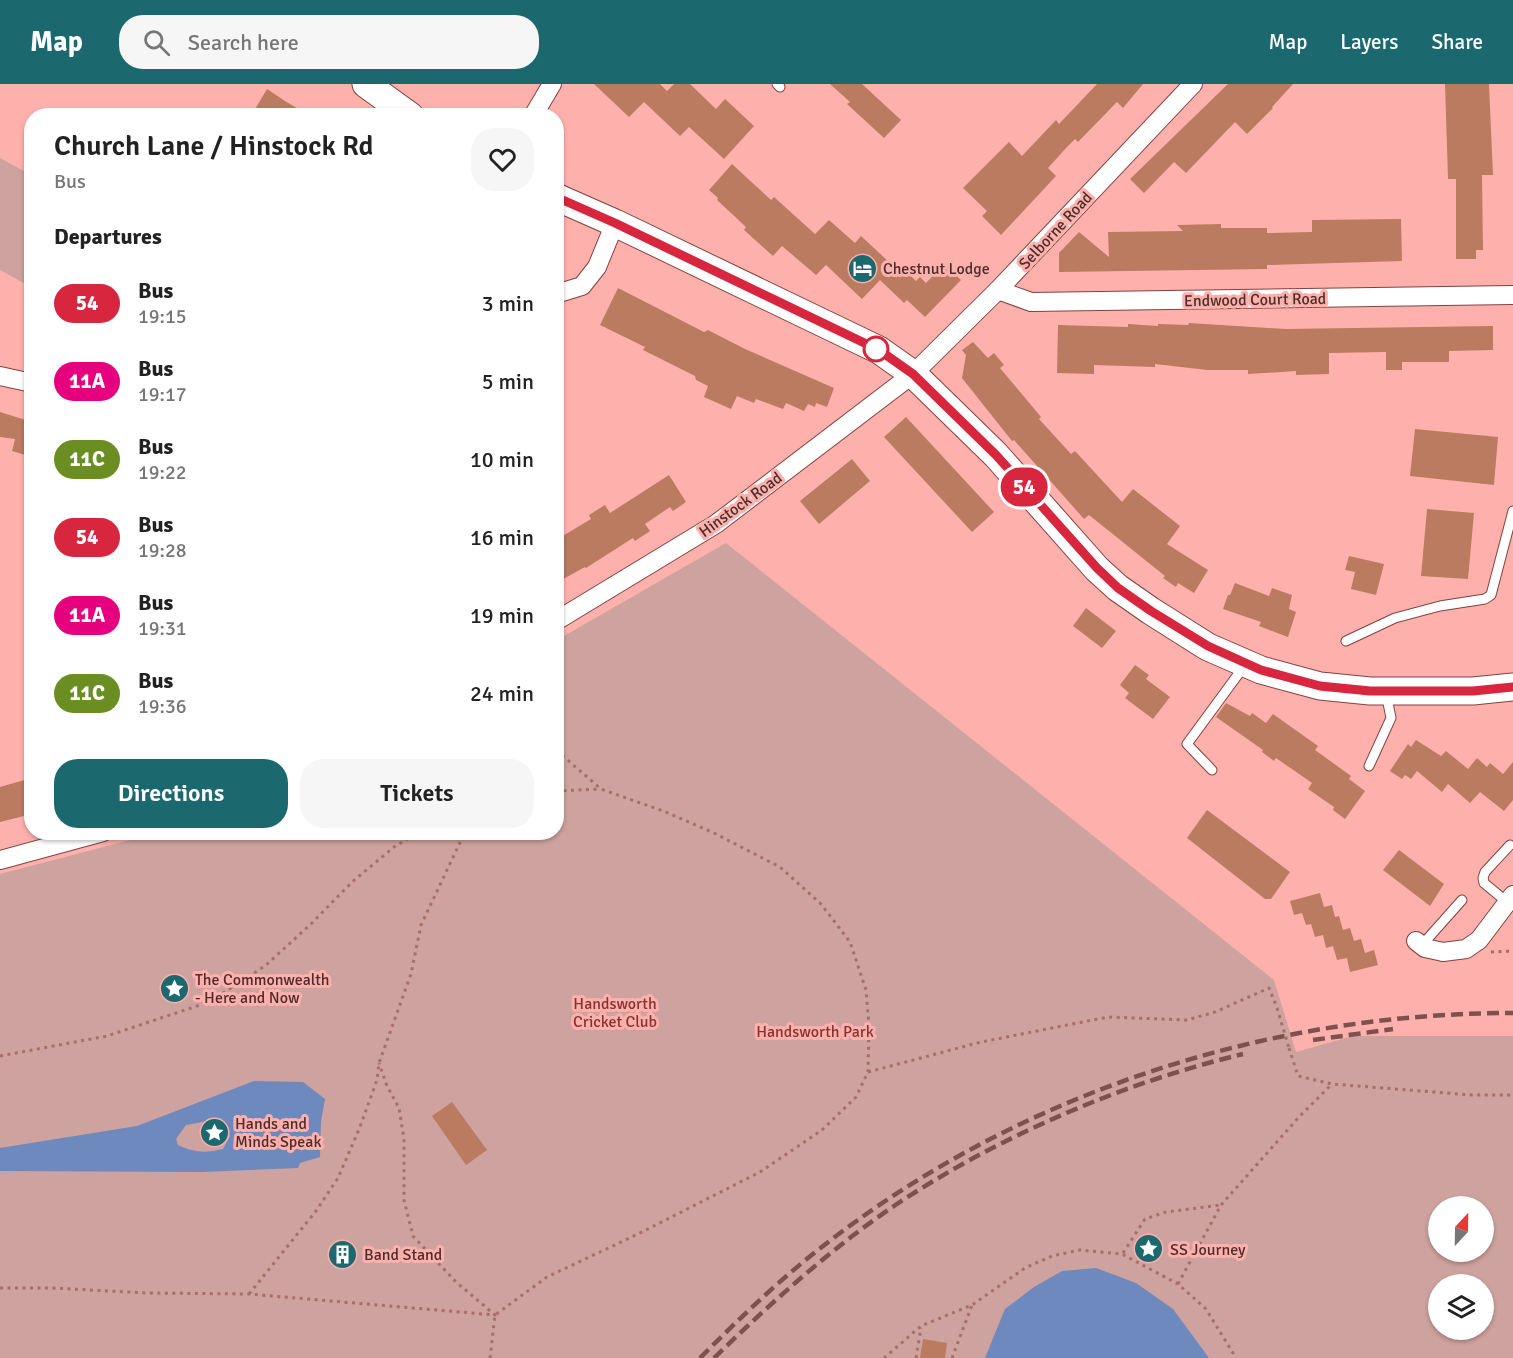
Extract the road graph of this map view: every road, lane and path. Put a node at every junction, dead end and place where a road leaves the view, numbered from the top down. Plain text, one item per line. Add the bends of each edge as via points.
1 (552, 84) edge
2 (1193, 84) edge
3 (377, 87) edge
4 (401, 108) edge
5 (537, 108) edge
6 (564, 200) edge
7 (615, 223) junction
8 (998, 290) junction
9 (564, 292) edge
10 (1513, 295) edge
11 (913, 374) junction
12 (0, 376) edge
13 (24, 382) edge
14 (1513, 511) edge
15 (564, 616) edge
16 (1346, 641) dead end
17 (1246, 663) junction
18 (1386, 691) junction
19 (1507, 691) edge
20 (564, 757) edge
21 (1369, 766) dead end
22 (1212, 770) dead end
23 (601, 789) junction
24 (564, 791) edge
25 (74, 840) edge
26 (406, 840) edge
27 (461, 840) edge
28 (1510, 844) dead end
29 (0, 860) edge
30 (1510, 898) edge
31 (1461, 900) dead end
32 (1419, 943) joint
33 (0, 1056) edge
34 (379, 1063) junction
35 (868, 1072) junction
36 (1332, 1084) junction
37 (1513, 1095) edge
38 (1221, 1205) junction
39 (1122, 1254) junction
40 (1178, 1284) junction
41 (0, 1288) edge
42 (249, 1294) junction
43 (972, 1305) junction
44 (495, 1315) junction
45 (921, 1326) junction
46 (490, 1358) edge
47 (884, 1358) edge
48 (916, 1358) edge
49 (952, 1358) edge
50 (1236, 1358) edge

1 - 5 street
2 - 8 street, Selborne Road
3 - 4 main road
6 - 7 main road
7 - 9 street via 597,267 582,286
7 - 11 main road via 879,350
8 - 10 street, Endwood Court Road via 1031,302
8 - 11 street, Selborne Road
11 - 15 street, Hinstock Road via 716,524
11 - 17 main road via 996,455 1118,588 1208,646
12 - 13 street
14 - 16 lane via 1491,595 1395,618
17 - 18 main road via 1320,686
17 - 22 lane via 1187,744
18 - 19 main road
18 - 21 lane via 1391,718
20 - 23 path
23 - 24 path
23 - 35 path via 666,812 780,867 820,904 850,942 867,990
25 - 29 street
26 - 33 path via 352,882 265,966 209,1002 107,1036
27 - 34 path via 421,924 411,974
28 - 30 lane via 1482,878
30 - 32 street via 1479,940 1466,949 1443,952
31 - 32 lane
34 - 42 path via 377,1080 338,1178
34 - 44 path via 399,1108 404,1138 404,1200 413,1236 455,1281
35 - 36 path, bridge via 981,1042 1108,1017 1187,1020 1269,988 1298,1076
35 - 44 path via 856,1097 822,1130 760,1172 547,1277
36 - 37 path
36 - 38 path
38 - 39 path via 1166,1212 1145,1220
38 - 40 path
39 - 40 path
39 - 43 path via 1080,1250 1052,1256 1025,1268
40 - 50 path via 1206,1310
41 - 42 path
42 - 44 path
43 - 45 path
43 - 49 path
44 - 46 path
45 - 47 path
45 - 48 path

